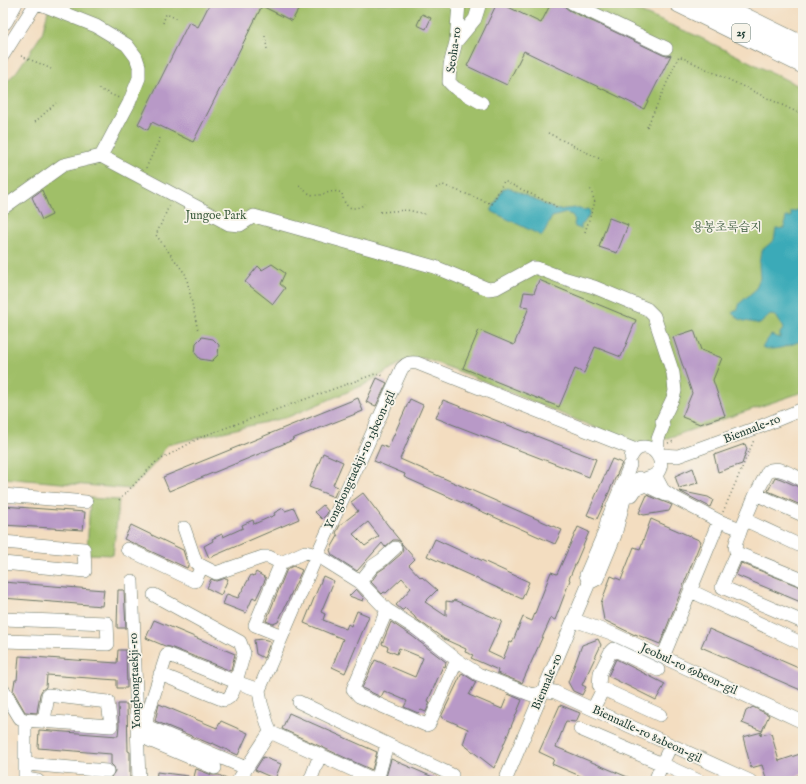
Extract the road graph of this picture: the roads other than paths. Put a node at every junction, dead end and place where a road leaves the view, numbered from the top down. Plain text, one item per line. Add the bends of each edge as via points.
1 (13, 3) edge
2 (37, 3) edge
3 (459, 3) edge
4 (480, 3) edge
5 (572, 3) edge
6 (679, 3) edge
7 (715, 3) edge
8 (3, 21) edge
9 (456, 42) junction
10 (803, 46) edge
11 (666, 48) dead end
12 (3, 55) edge
13 (803, 64) edge
14 (482, 103) dead end
15 (101, 156) junction
16 (3, 208) edge
17 (803, 409) edge
18 (662, 421) junction
19 (639, 449) junction
20 (658, 450) junction
21 (678, 456) junction
22 (630, 465) junction
23 (657, 472) junction
24 (639, 478) junction
25 (803, 480) edge
26 (653, 489) junction
27 (3, 495) edge
28 (755, 496) junction
29 (673, 498) junction
30 (86, 502) dead end
31 (803, 515) edge
32 (719, 520) junction
33 (743, 525) junction
34 (184, 528) dead end
35 (611, 533) dead end
36 (3, 542) edge
37 (802, 546) dead end
38 (395, 548) dead end
39 (127, 549) dead end
40 (737, 553) junction
41 (317, 555) junction
42 (3, 563) edge
43 (281, 563) junction
44 (202, 566) junction
45 (803, 580) edge
46 (592, 581) junction
47 (132, 582) dead end
48 (360, 582) junction
49 (691, 591) junction
50 (154, 595) dead end
51 (387, 610) junction
52 (3, 619) edge
53 (574, 620) junction
54 (803, 622) edge
55 (282, 636) junction
56 (3, 641) edge
57 (803, 644) edge
58 (663, 657) junction
59 (457, 660) junction
60 (658, 670) dead end
61 (160, 674) junction
62 (236, 682) junction
63 (603, 689) junction
64 (3, 690) edge
65 (259, 690) junction
66 (543, 693) junction
67 (299, 702) dead end
68 (594, 709) junction
69 (660, 715) dead end
70 (25, 720) junction
71 (44, 721) junction
72 (803, 722) edge
73 (146, 726) junction
74 (580, 729) dead end
75 (270, 732) junction
76 (387, 744) junction
77 (670, 745) junction
78 (320, 755) junction
79 (26, 764) junction
80 (662, 764) junction
81 (216, 768) dead end
82 (246, 768) junction
83 (107, 771) dead end
84 (452, 774) dead end
85 (30, 780) edge
86 (139, 781) edge
87 (238, 781) edge
88 (310, 781) edge
89 (377, 781) edge
90 (505, 781) edge
91 (655, 781) edge
92 (699, 781) edge
93 (750, 781) edge

1 - 8 highway
2 - 12 street
2 - 15 street via 96,26 128,45 136,57 139,78
3 - 9 street, Seoha-ro
4 - 9 street via 475,19
5 - 11 street
6 - 13 highway, 25
7 - 10 highway, 25
9 - 14 street, Seoha-ro via 449,82
15 - 16 street via 63,165
15 - 18 street via 229,224 240,225 254,216 435,267 488,289 496,288 537,268 594,287 647,309 654,316 673,373 673,398
17 - 21 street, Biennale-ro
18 - 19 street
18 - 20 street
19 - 20 street
19 - 22 street via 630,458
19 - 41 street, Yongbongtaekji-ro 13beon-gil via 412,362 402,368
20 - 21 street
20 - 23 street via 660,460
21 - 23 street
22 - 24 street via 632,472
22 - 46 street, Biennale-ro via 586,576
23 - 24 street via 650,477
23 - 29 street via 663,490
24 - 26 street
24 - 46 street, Biennale-ro via 626,492 615,535
25 - 28 street via 778,469 770,469
26 - 29 street
26 - 46 street via 645,485 633,492 625,511 623,529 602,575
27 - 30 street
28 - 31 street
28 - 33 street
29 - 32 street
32 - 33 street
32 - 49 street
33 - 37 street
33 - 40 street via 735,546
34 - 44 street via 196,563
35 - 46 street
36 - 42 street via 84,549 85,570
38 - 48 street via 373,566
39 - 44 street via 194,581
40 - 45 street
40 - 54 street via 722,587
41 - 43 street via 305,552
41 - 48 street, Biennalle-ro 82beon-gil
41 - 55 street, Yongbongtaekji-ro 13beon-gil
43 - 44 street via 263,557 216,573
43 - 55 street via 255,625
46 - 53 street, Biennale-ro
47 - 86 street, Yongbongtaekji-ro
48 - 51 street, Biennalle-ro 82beon-gil
49 - 57 street
49 - 58 street
50 - 62 street via 240,642 244,653
51 - 59 street, Biennalle-ro 82beon-gil
51 - 59 street via 353,689 359,696 426,725 429,724
52 - 56 street via 108,623 108,644
53 - 58 street, Jeobul-ro 69beon-gil via 611,633
53 - 66 street, Biennale-ro
55 - 65 street, Yongbongtaekji-ro 13beon-gil
58 - 72 street, Jeobul-ro 69beon-gil
59 - 66 street, Biennalle-ro 82beon-gil via 478,674 526,693
60 - 63 street via 613,649 600,673 599,685
61 - 62 street via 224,700 231,695
61 - 62 street via 168,654
61 - 73 street
62 - 65 street
63 - 68 street
63 - 69 street
64 - 70 street via 20,718
65 - 75 street
66 - 68 street, Biennalle-ro 82beon-gil via 555,692
66 - 90 street, Biennale-ro
67 - 76 street
68 - 77 street, Biennalle-ro 82beon-gil
70 - 71 street
70 - 79 street
71 - 71 street via 110,726 108,702 48,695
73 - 81 street via 149,740
73 - 82 street
74 - 80 street
75 - 78 street
75 - 82 street
76 - 84 street
76 - 89 street
77 - 80 street
77 - 93 street, Biennalle-ro 82beon-gil
78 - 88 street
78 - 89 street
79 - 83 street
79 - 85 street
80 - 91 street
80 - 92 street
82 - 87 street

